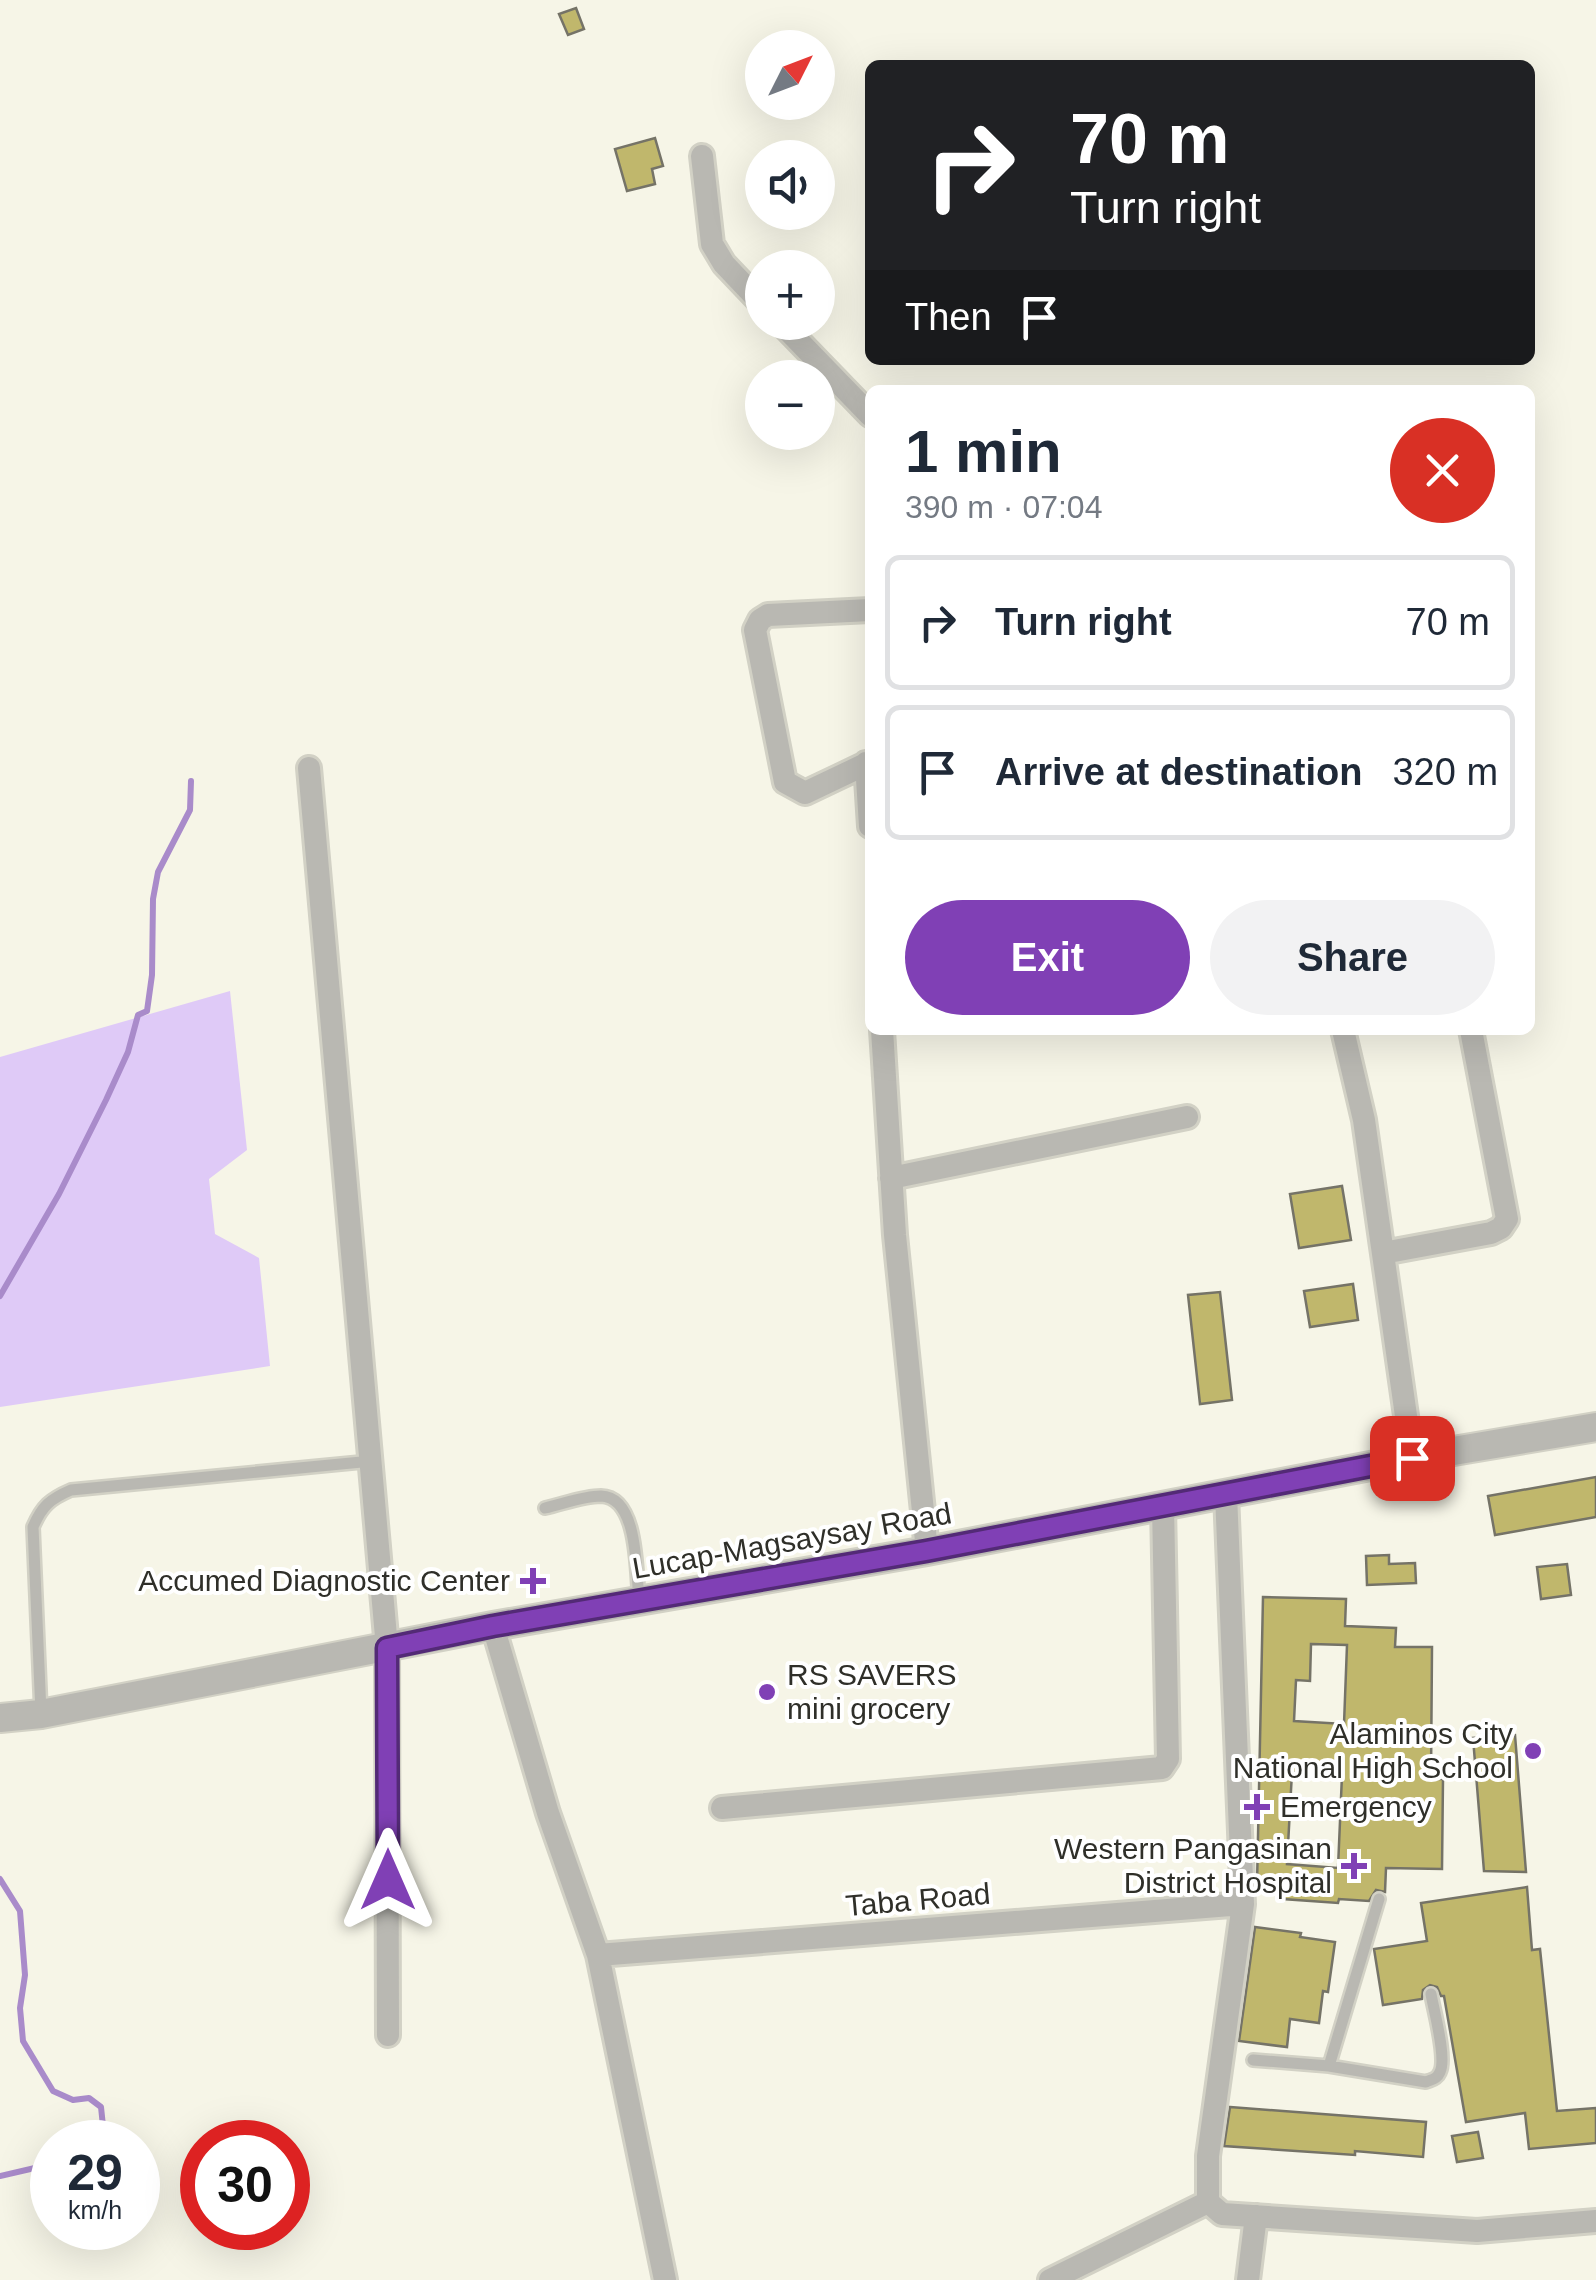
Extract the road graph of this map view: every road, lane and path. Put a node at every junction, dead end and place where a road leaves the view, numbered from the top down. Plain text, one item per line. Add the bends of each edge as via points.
1 (702, 156) dead end
2 (745, 286) edge
3 (797, 340) edge
4 (865, 410) edge
5 (865, 610) edge
6 (865, 763) edge
7 (309, 768) dead end
8 (882, 1035) edge
9 (1345, 1035) edge
10 (1471, 1035) edge
11 (1187, 1118) dead end
12 (891, 1178) junction
13 (1382, 1253) junction
14 (1596, 1428) edge
15 (1412, 1458) junction
16 (372, 1461) junction
17 (1226, 1494) junction
18 (1163, 1506) junction
19 (546, 1508) dead end
20 (926, 1551) junction
21 (639, 1601) junction
22 (493, 1626) junction
23 (387, 1648) junction
24 (41, 1714) junction
25 (0, 1718) edge
26 (722, 1808) dead end
27 (1380, 1899) dead end
28 (1243, 1904) junction
29 (598, 1955) junction
30 (1431, 1994) dead end
31 (388, 2035) dead end
32 (1253, 2060) dead end
33 (1329, 2066) junction
34 (1208, 2202) junction
35 (1256, 2216) junction
36 (1596, 2222) edge
37 (665, 2280) edge
38 (1050, 2280) edge
39 (1248, 2280) edge

1 - 2 street via 712,244
3 - 4 street
5 - 6 street via 768,615 755,630 784,782 804,792
7 - 16 street
8 - 12 street
9 - 13 street
10 - 13 street via 1507,1219 1491,1232
11 - 12 street
12 - 20 street
13 - 15 street
14 - 15 street, Lucap-Magsaysay Road
15 - 17 street, Lucap-Magsaysay Road
16 - 23 street
16 - 24 lane via 71,1490 50,1499 33,1527
17 - 18 street, Lucap-Magsaysay Road
17 - 28 street
18 - 20 street, Lucap-Magsaysay Road
18 - 26 street via 1168,1759 1162,1768
19 - 21 lane via 596,1496 621,1505 631,1525
20 - 21 street, Lucap-Magsaysay Road
21 - 22 street, Lucap-Magsaysay Road
22 - 23 street, Lucap-Magsaysay Road
22 - 29 street
23 - 24 street, Lucap-Magsaysay Road
23 - 31 street
24 - 25 street, Lucap-Magsaysay Road
27 - 33 lane
28 - 29 street, Taba Road
28 - 34 street via 1208,2156
29 - 37 street
30 - 33 lane via 1442,2056 1436,2078 1426,2082
32 - 33 lane
34 - 35 street via 1222,2214
34 - 38 street
35 - 36 street via 1478,2231
35 - 39 street

